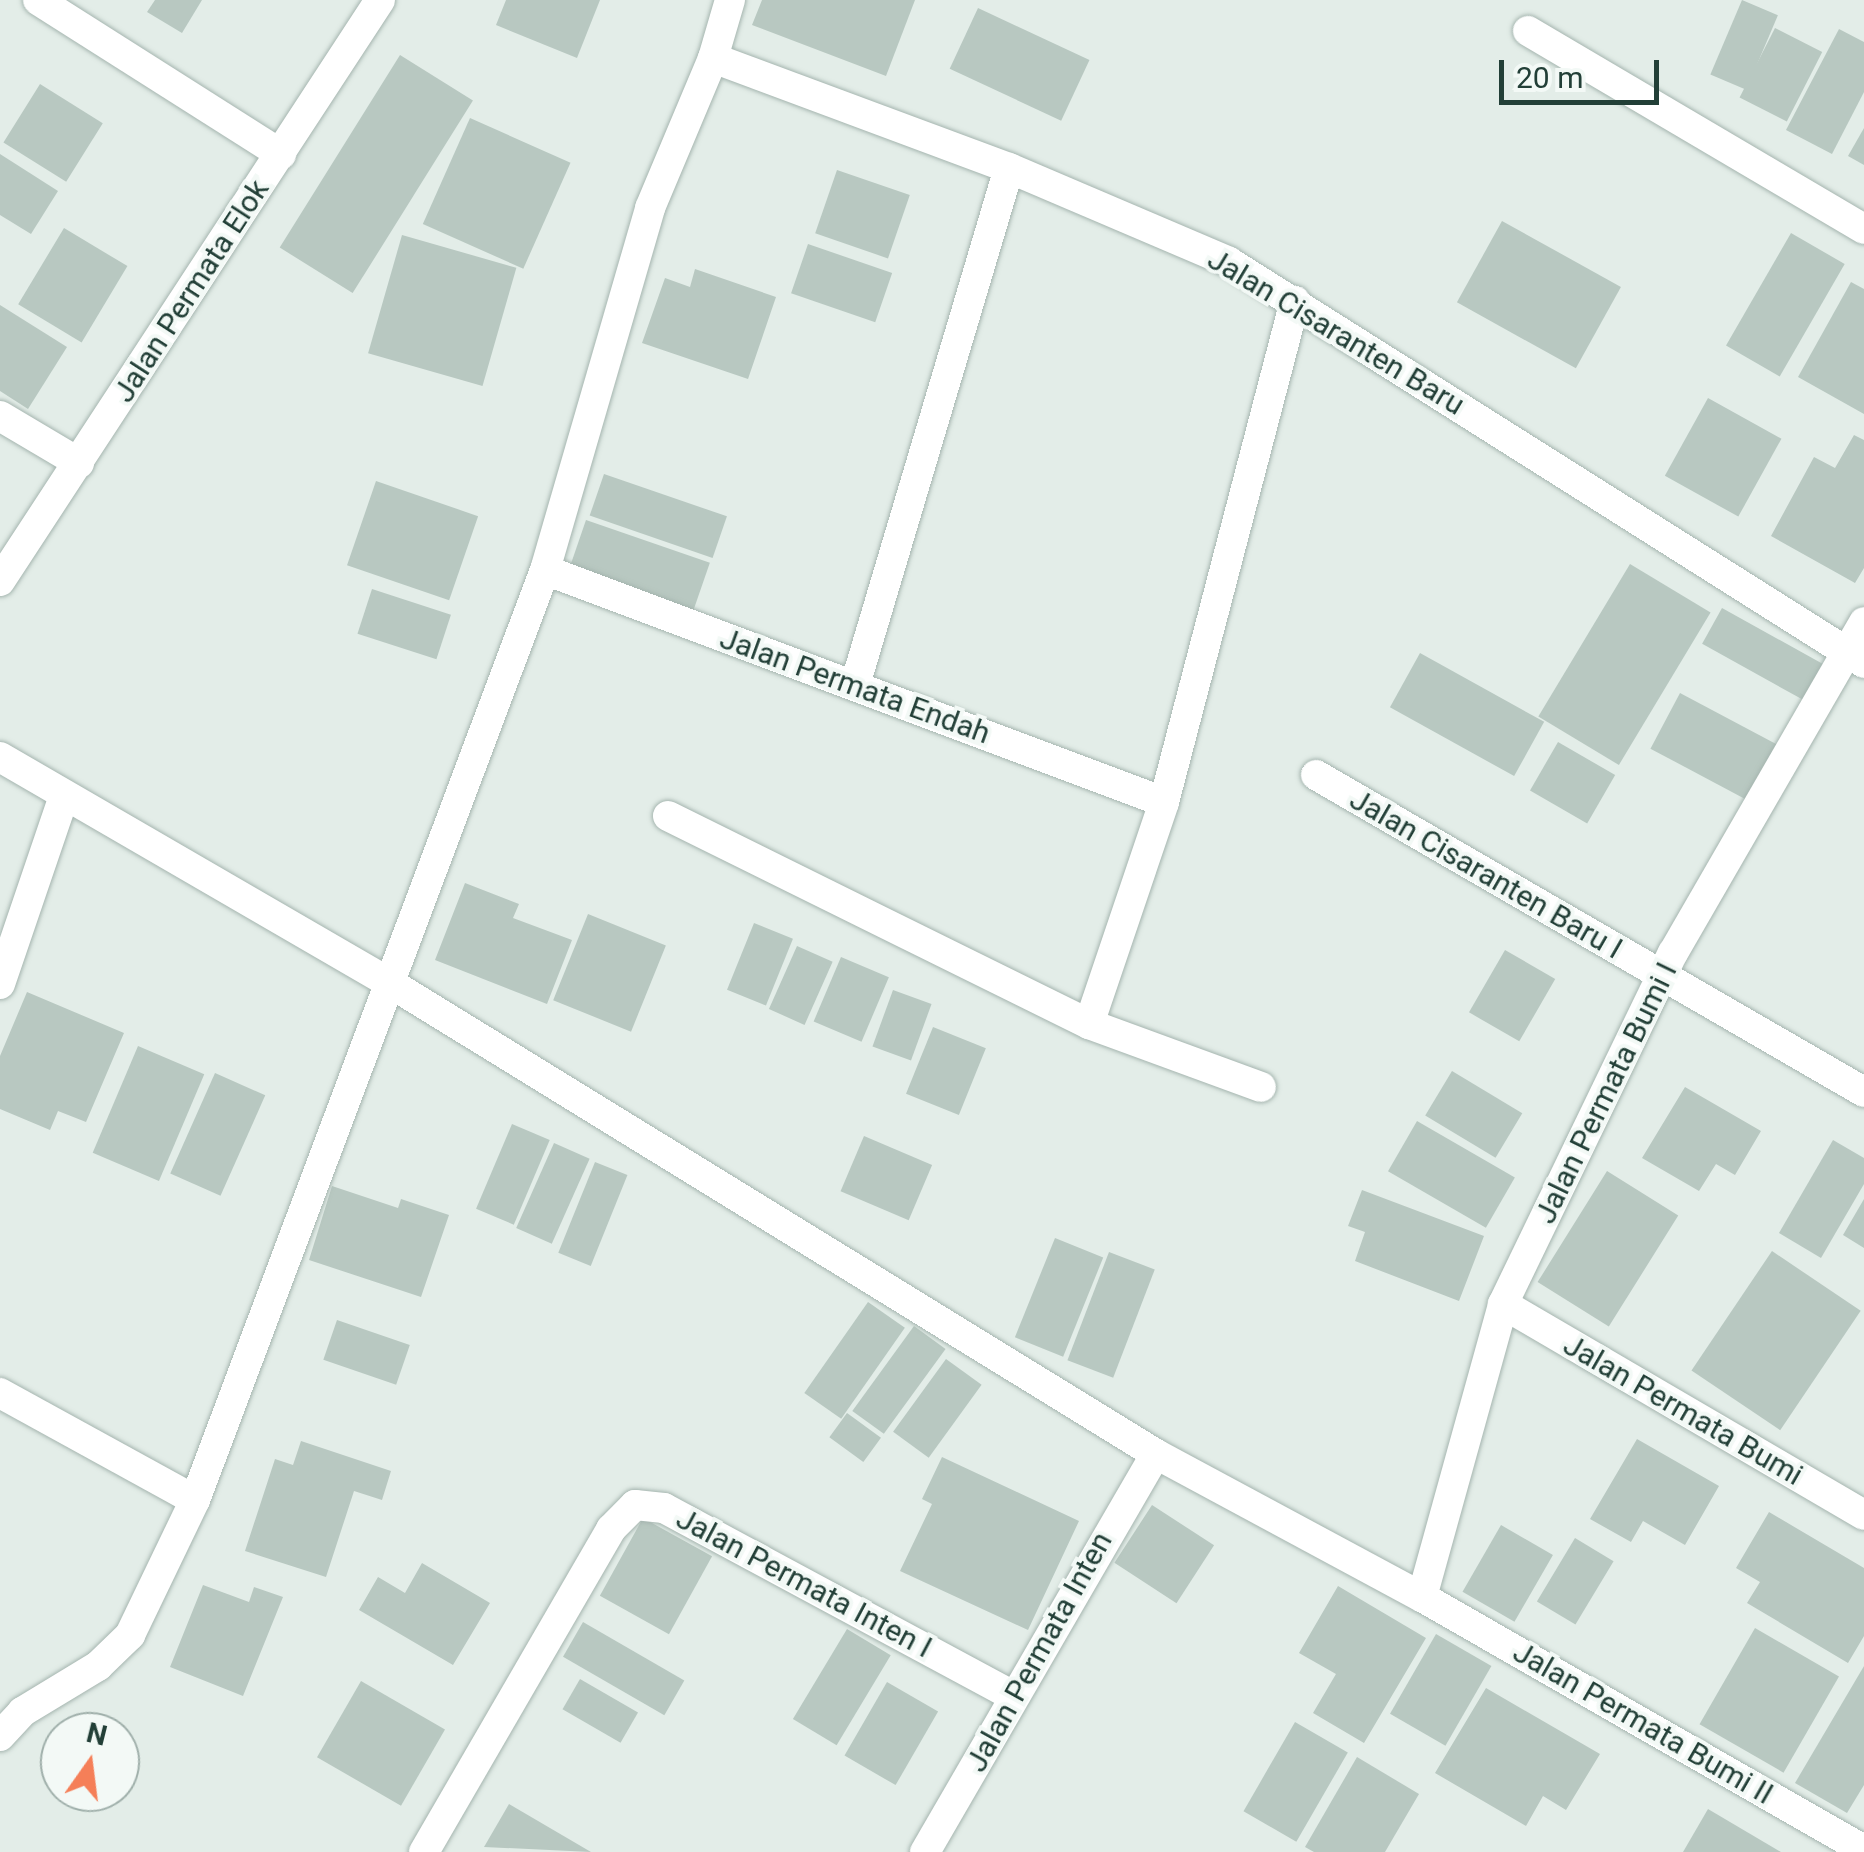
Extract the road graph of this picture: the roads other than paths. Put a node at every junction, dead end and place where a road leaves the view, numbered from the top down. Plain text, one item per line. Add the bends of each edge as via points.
1 (38, 0) edge
2 (380, 0) edge
3 (730, 0) edge
4 (1528, 31) dead end
5 (714, 58) junction
6 (280, 154) junction
7 (1009, 168) junction
8 (1864, 229) edge
9 (1295, 301) junction
10 (0, 416) edge
11 (79, 463) junction
12 (545, 570) junction
13 (0, 581) edge
14 (1864, 622) edge
15 (1856, 658) edge
16 (854, 685) junction
17 (0, 757) edge
18 (1316, 776) dead end
19 (64, 796) junction
20 (1164, 802) junction
21 (668, 816) dead end
22 (1662, 977) junction
23 (390, 982) junction
24 (0, 984) edge
25 (1089, 1024) junction
26 (1261, 1086) dead end
27 (1864, 1092) edge
28 (1503, 1304) junction
29 (0, 1393) edge
30 (1156, 1454) junction
31 (195, 1500) junction
32 (1864, 1515) edge
33 (1422, 1597) junction
34 (1011, 1694) junction
35 (0, 1736) edge
36 (1864, 1850) edge
37 (424, 1852) edge
38 (925, 1852) edge

1 - 6 street
2 - 6 street, Jalan Permata Elok
3 - 5 street
4 - 8 street
5 - 7 street, Jalan Cisaranten Baru
5 - 12 street via 650,208
6 - 11 street, Jalan Permata Elok
7 - 9 street, Jalan Cisaranten Baru via 1229,262
7 - 16 street
9 - 15 street, Jalan Cisaranten Baru
9 - 20 street
10 - 11 street
11 - 13 street, Jalan Permata Elok
12 - 16 street, Jalan Permata Endah
12 - 23 street
14 - 15 street, Jalan Permata Bumi I
15 - 22 street, Jalan Permata Bumi I
16 - 20 street, Jalan Permata Endah
17 - 19 street, Jalan Permata Bumi II
18 - 22 street, Jalan Cisaranten Baru I
19 - 23 street, Jalan Permata Bumi II
19 - 24 street
20 - 25 street
21 - 25 street
22 - 27 street, Jalan Cisaranten Baru I
22 - 28 street, Jalan Permata Bumi I
23 - 30 street, Jalan Permata Bumi II
23 - 31 street
25 - 26 street
28 - 32 street, Jalan Permata Bumi
28 - 33 street, Jalan Permata Bumi I
29 - 31 street
30 - 33 street, Jalan Permata Bumi II
30 - 34 street, Jalan Permata Inten
31 - 35 street via 130,1636 98,1666 22,1712
33 - 36 street, Jalan Permata Bumi II
34 - 37 street, Jalan Permata Inten I via 664,1508 634,1506 611,1528
34 - 38 street, Jalan Permata Inten

